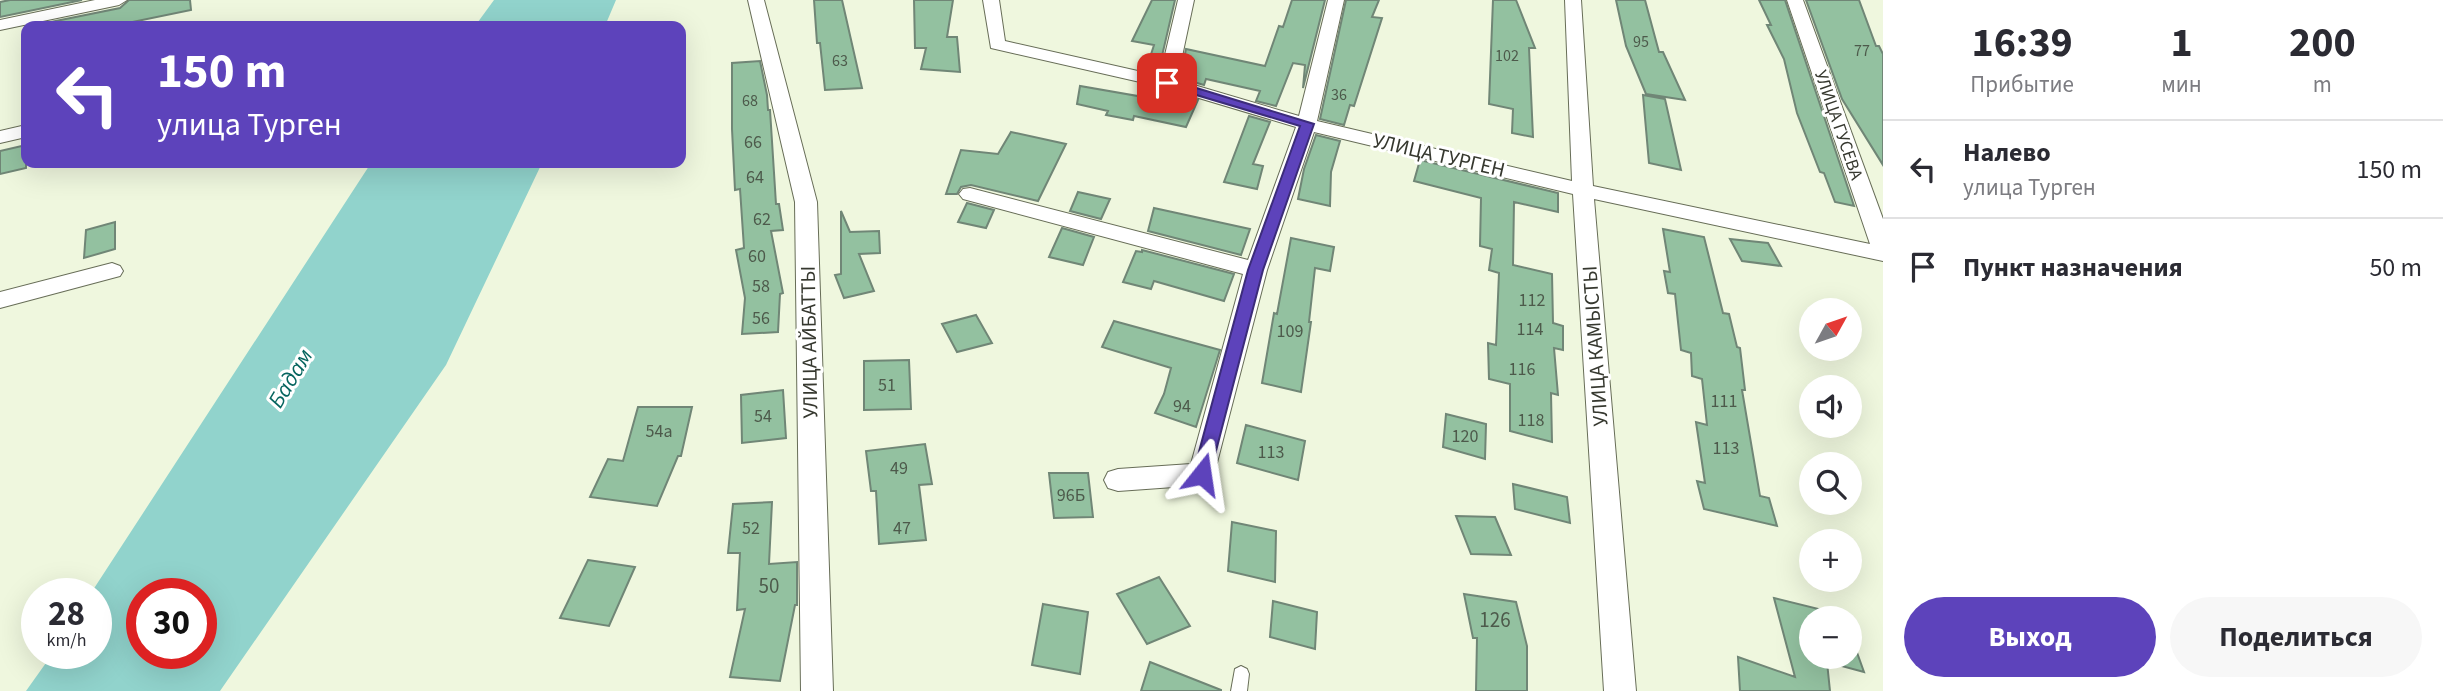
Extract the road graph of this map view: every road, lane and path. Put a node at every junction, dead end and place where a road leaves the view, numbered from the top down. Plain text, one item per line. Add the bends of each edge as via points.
1 (119, 0) edge
2 (756, 0) edge
3 (991, 0) edge
4 (1186, 0) edge
5 (1336, 0) edge
6 (1573, 0) edge
7 (1796, 0) edge
8 (0, 25) edge
9 (1167, 83) junction
10 (1307, 124) junction
11 (21, 132) edge
12 (0, 137) edge
13 (1583, 190) junction
14 (970, 194) dead end
15 (1883, 252) edge
16 (1256, 270) junction
17 (112, 271) dead end
18 (0, 300) edge
19 (1118, 480) dead end
20 (817, 691) edge
21 (1620, 691) edge

1 - 8 street
2 - 20 street, УЛИЦА АЙБАТТЫ via 806,202
3 - 9 street, УЛИЦА ТУРГЕН via 998,44
4 - 9 street
5 - 10 street
6 - 13 street, УЛИЦА КАМЫСТЫ
7 - 15 street, УЛИЦА ГУСЕВА
9 - 10 street, УЛИЦА ТУРГЕН
10 - 13 street, УЛИЦА ТУРГЕН
10 - 16 street
11 - 12 street
13 - 15 street, УЛИЦА ТУРГЕН
13 - 21 street, УЛИЦА КАМЫСТЫ
14 - 16 street
16 - 19 street via 1202,474
17 - 18 street

